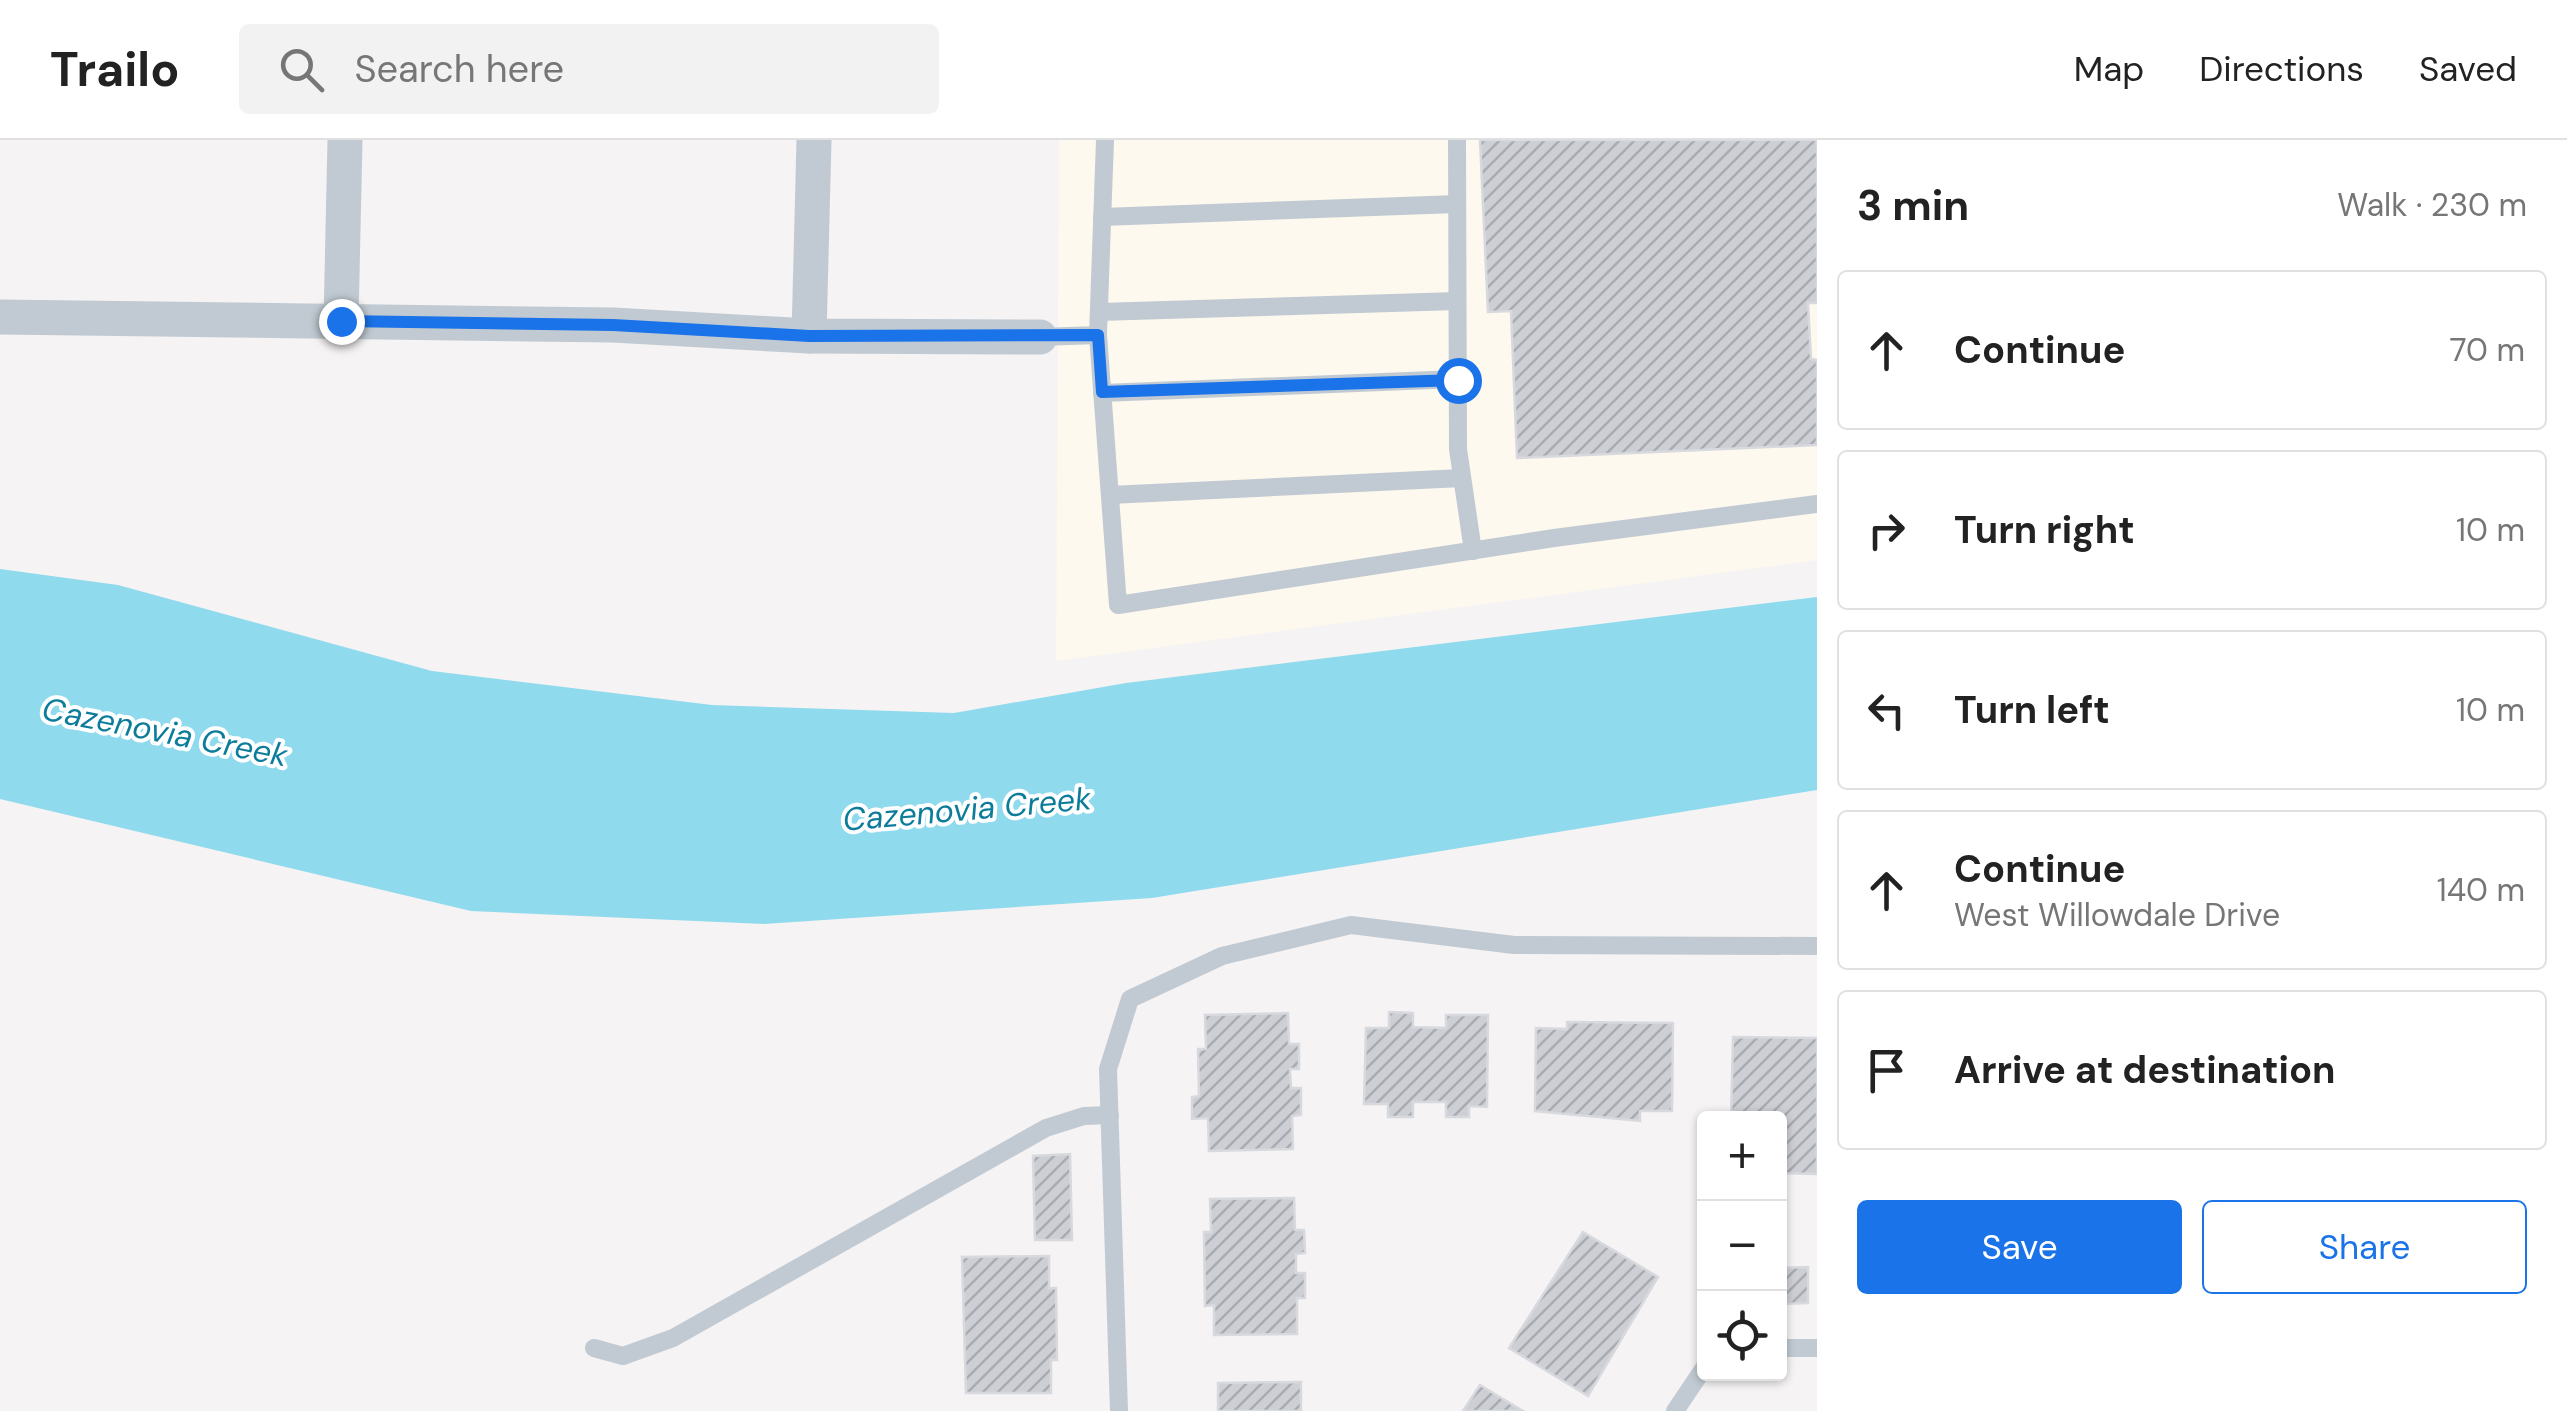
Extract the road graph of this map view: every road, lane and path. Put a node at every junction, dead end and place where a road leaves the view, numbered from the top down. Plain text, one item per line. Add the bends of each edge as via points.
1 (345, 140) edge
2 (814, 140) edge
3 (1105, 140) edge
4 (1456, 140) edge
5 (1457, 204) junction
6 (1102, 217) junction
7 (1457, 301) junction
8 (1099, 312) junction
9 (0, 317) edge
10 (341, 321) junction
11 (1098, 335) junction
12 (809, 336) junction
13 (1040, 338) joint
14 (1458, 380) junction
15 (1102, 392) junction
16 (1462, 478) junction
17 (1110, 495) junction
18 (1817, 504) edge
19 (1473, 551) junction
20 (1817, 946) edge
21 (1110, 1115) junction
22 (594, 1348) dead end
23 (1787, 1348) edge
24 (1817, 1348) edge
25 (1697, 1378) edge
26 (1119, 1411) edge
27 (1675, 1411) edge

1 - 10 street
2 - 12 street
3 - 6 lane
4 - 5 lane
5 - 6 lane
5 - 7 lane
6 - 8 lane
7 - 8 lane
7 - 14 lane
8 - 11 lane
9 - 10 street
10 - 12 street
11 - 13 lane
11 - 15 lane
12 - 13 street
14 - 15 lane
14 - 16 lane
15 - 17 lane
16 - 17 lane
16 - 19 lane
17 - 19 lane via 1118,605
18 - 19 lane
20 - 21 lane via 1514,945 1351,925 1222,956 1130,999 1108,1070
21 - 22 lane via 1046,1128 673,1338 623,1356
21 - 26 lane
23 - 24 lane
25 - 27 lane

